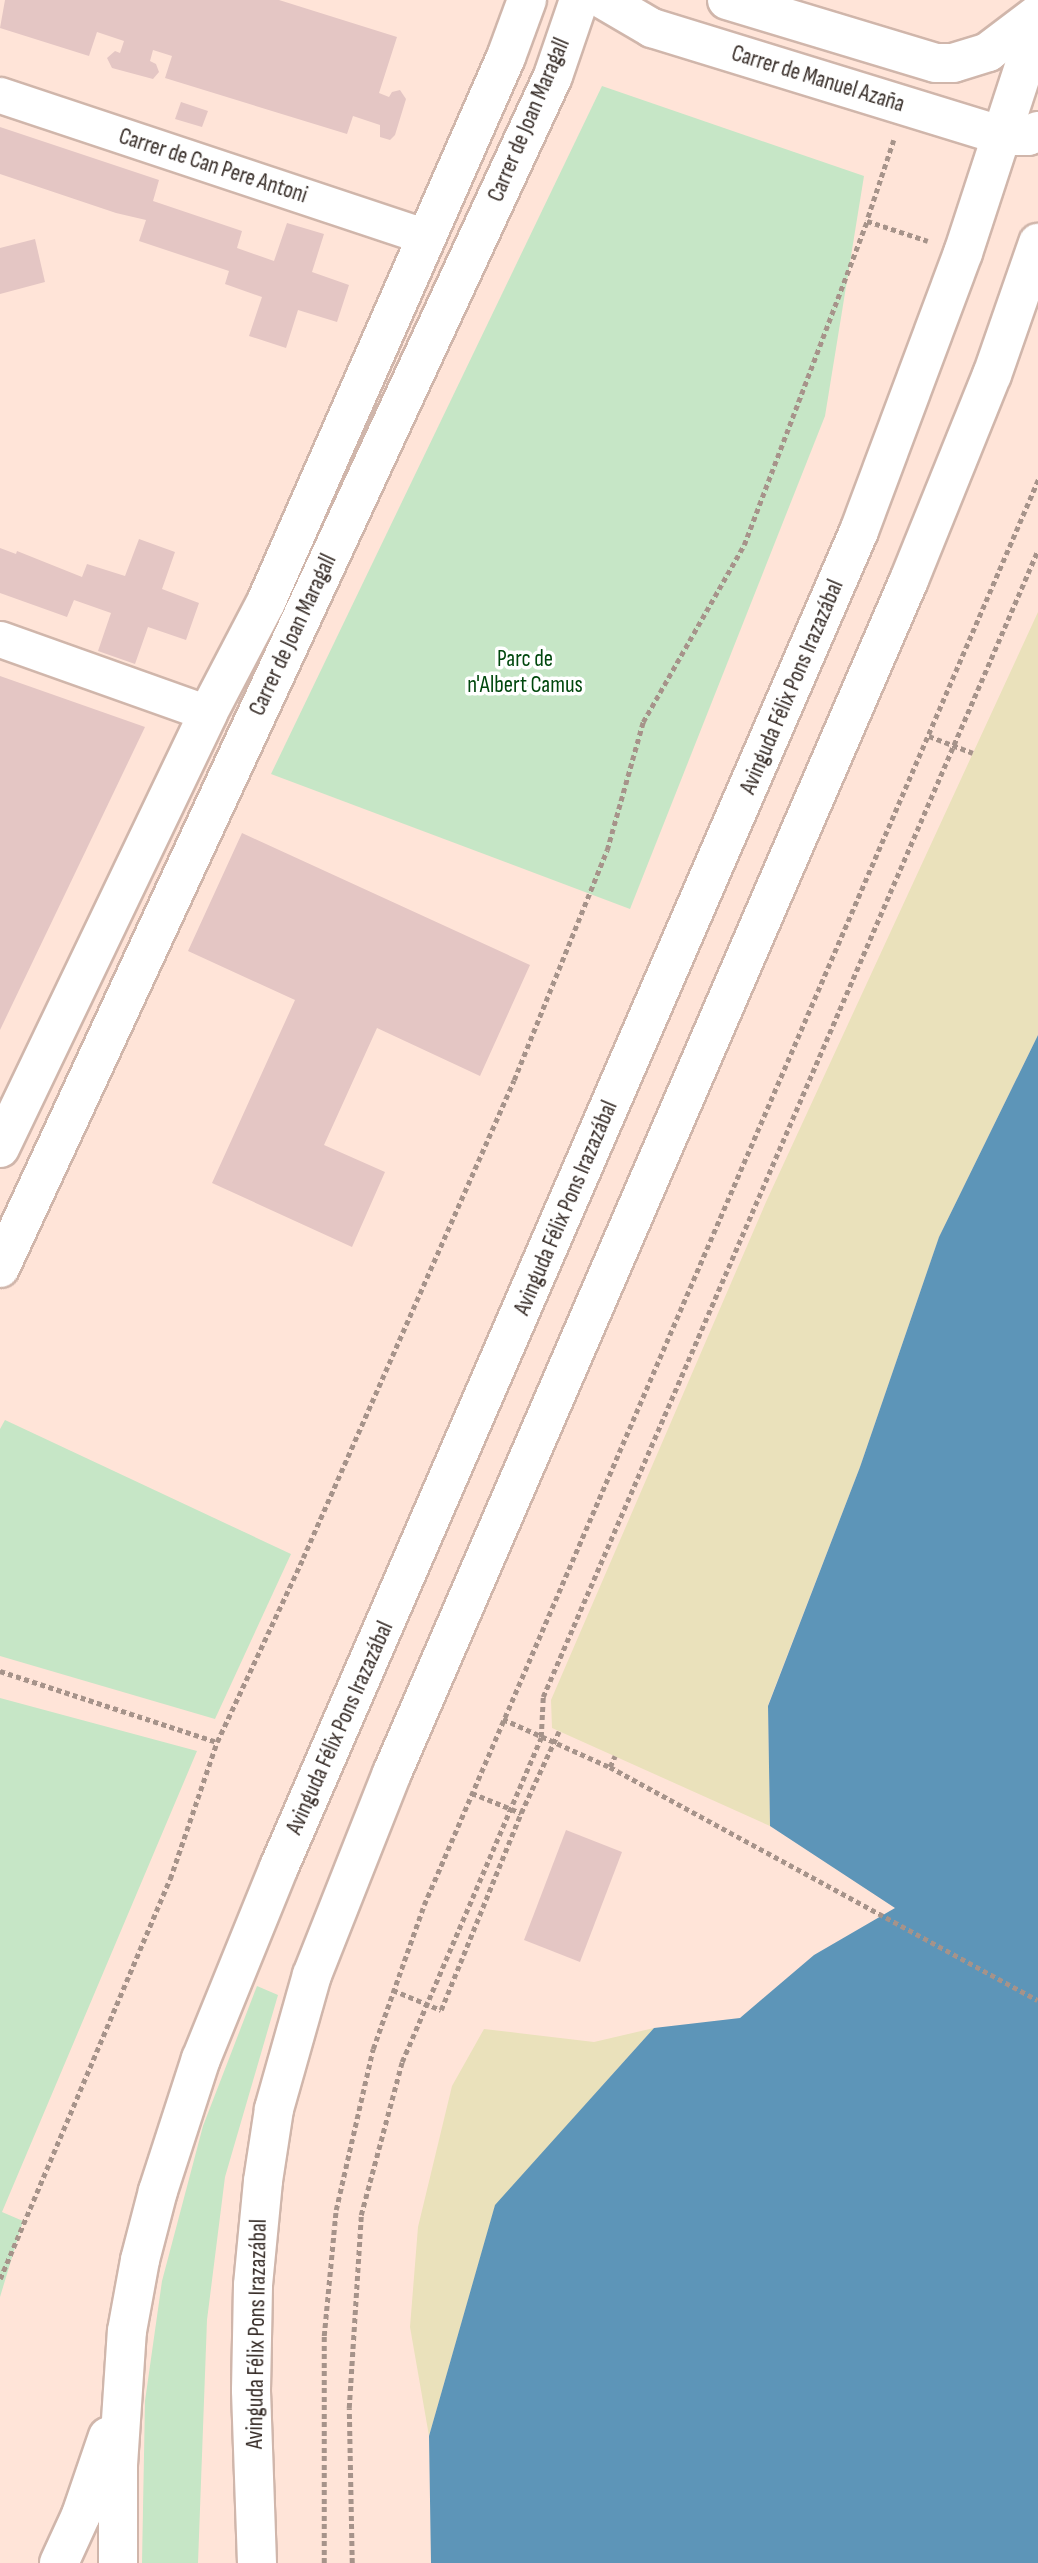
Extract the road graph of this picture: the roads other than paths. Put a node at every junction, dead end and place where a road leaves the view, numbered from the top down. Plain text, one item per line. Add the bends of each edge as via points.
1 (527, 0) edge
2 (579, 0) edge
3 (604, 0) edge
4 (727, 0) edge
5 (1038, 14) edge
6 (1038, 23) edge
7 (0, 95) edge
8 (1021, 134) edge
9 (426, 237) junction
10 (1038, 243) edge
11 (0, 639) edge
12 (208, 713) junction
13 (4, 1128) edge
14 (0, 1268) edge
15 (121, 2398) junction
16 (59, 2563) edge
17 (118, 2563) edge
18 (257, 2563) edge

1 - 9 main road, Carrer de Joan Maragall
2 - 14 main road, Carrer de Joan Maragall via 553,76
3 - 8 main road, Carrer de Manuel Azaña via 652,28 905,106
4 - 5 main road via 936,63 953,63 988,52
6 - 8 main road, Avinguda Félix Pons Irazazábal
7 - 9 street, Carrer de Can Pere Antoni
8 - 15 main road, Avinguda Félix Pons Irazazábal via 964,253 859,531 226,1994 178,2124 140,2260
9 - 12 main road, Carrer de Joan Maragall via 267,602
10 - 18 main road, Avinguda Félix Pons Irazazábal via 992,374 909,580 391,1773 312,1975 274,2109 261,2194 251,2390
11 - 12 street
12 - 13 main road, Carrer de Joan Maragall
15 - 16 main road
15 - 17 main road

